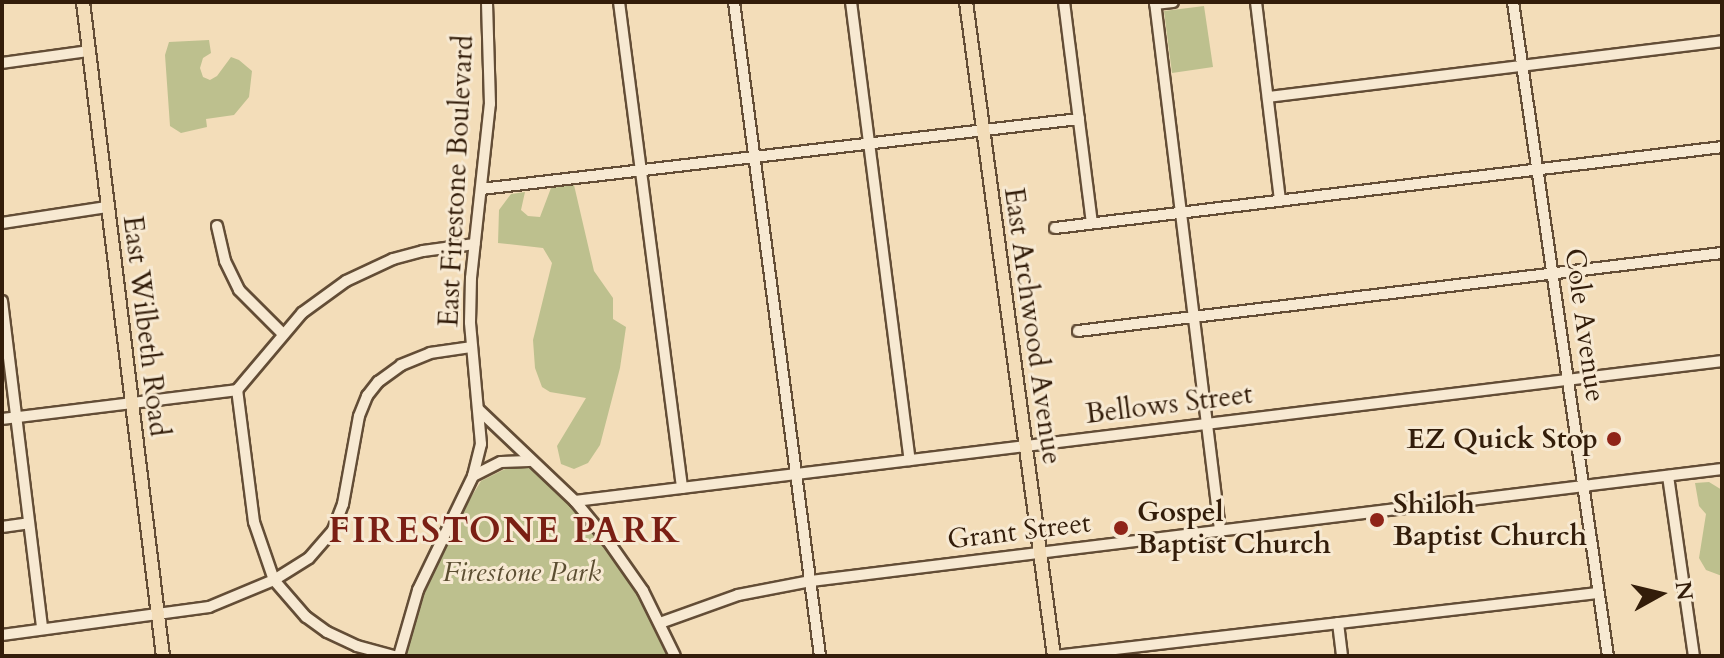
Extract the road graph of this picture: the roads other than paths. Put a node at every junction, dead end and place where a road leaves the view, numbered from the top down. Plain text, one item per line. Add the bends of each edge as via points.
1 (83, 2) edge
2 (487, 2) edge
3 (619, 2) edge
4 (734, 2) edge
5 (851, 2) edge
6 (966, 2) edge
7 (1064, 2) edge
8 (1173, 2) edge
9 (1256, 2) edge
10 (1513, 2) edge
11 (1155, 3) edge
12 (1722, 41) edge
13 (88, 51) junction
14 (2, 63) edge
15 (1523, 66) junction
16 (1268, 97) junction
17 (1079, 119) junction
18 (983, 131) junction
19 (870, 145) junction
20 (1722, 147) edge
21 (755, 159) junction
22 (1539, 170) junction
23 (641, 172) junction
24 (481, 189) junction
25 (1280, 201) junction
26 (107, 207) junction
27 (1181, 212) junction
28 (2, 223) edge
29 (1092, 223) junction
30 (217, 226) dead end
31 (1055, 228) dead end
32 (475, 244) junction
33 (1722, 253) edge
34 (1554, 274) junction
35 (2, 301) edge
36 (1194, 317) junction
37 (1078, 331) dead end
38 (282, 333) junction
39 (471, 347) junction
40 (1722, 361) edge
41 (1570, 380) junction
42 (237, 390) junction
43 (131, 403) junction
44 (479, 410) junction
45 (16, 417) junction
46 (2, 419) edge
47 (1206, 423) junction
48 (1025, 446) junction
49 (910, 460) junction
50 (529, 461) junction
51 (1722, 469) edge
52 (796, 475) junction
53 (473, 476) junction
54 (1668, 476) junction
55 (1585, 486) junction
56 (682, 488) junction
57 (575, 501) junction
58 (29, 523) junction
59 (2, 527) edge
60 (1220, 530) junction
61 (1040, 552) junction
62 (274, 580) junction
63 (811, 581) junction
64 (1597, 593) junction
65 (157, 615) junction
66 (660, 623) junction
67 (1338, 623) junction
68 (42, 629) junction
69 (2, 635) edge
70 (163, 656) edge
71 (397, 656) edge
72 (675, 656) edge
73 (820, 656) edge
74 (1054, 656) edge
75 (1342, 656) edge
76 (1608, 656) edge
77 (1694, 656) edge

1 - 13 main road, East Wilbeth Road
2 - 24 street, East Firestone Boulevard via 491,94
3 - 23 street
4 - 21 street
5 - 19 street
6 - 18 main road, East Archwood Avenue
7 - 17 street
8 - 11 street
9 - 16 street
10 - 15 street, Cole Avenue
11 - 27 street
12 - 15 street
13 - 14 street
13 - 26 main road, East Wilbeth Road
15 - 16 street
15 - 22 street, Cole Avenue
16 - 25 street
17 - 18 street
17 - 29 street
18 - 19 street
18 - 48 main road, East Archwood Avenue
19 - 21 street
19 - 49 street
20 - 22 street
21 - 23 street
21 - 52 street
22 - 25 street
22 - 34 street, Cole Avenue
23 - 24 street
23 - 56 street
24 - 32 street, East Firestone Boulevard
25 - 27 street
26 - 28 street
26 - 43 main road, East Wilbeth Road
27 - 29 street
27 - 36 street
29 - 31 street
30 - 38 street via 239,290
32 - 38 street via 423,251 364,271 321,298
32 - 39 street, East Firestone Boulevard
33 - 34 street
34 - 36 street
34 - 41 street, Cole Avenue
35 - 45 street
36 - 37 street
36 - 47 street
38 - 42 street
39 - 44 street, East Firestone Boulevard
39 - 62 street via 430,353 378,382 359,416 333,530 309,558
40 - 41 street, Bellows Street
41 - 47 street, Bellows Street
41 - 55 street, Cole Avenue
42 - 43 street
42 - 62 street via 254,522
43 - 45 street
43 - 65 main road, East Wilbeth Road
44 - 50 street
44 - 53 street, East Firestone Boulevard via 481,444
45 - 46 street
45 - 58 street
47 - 48 street, Bellows Street
47 - 60 street
48 - 49 street, Bellows Street
48 - 61 main road, East Archwood Avenue
49 - 52 street, Bellows Street
50 - 53 street via 501,462
50 - 57 street
51 - 54 street, Grant Street
52 - 56 street, Bellows Street
52 - 63 street
53 - 71 street, East Firestone Boulevard via 429,563
54 - 55 street, Grant Street
54 - 77 street
55 - 60 street, Grant Street
55 - 64 street, Cole Avenue
56 - 57 street, Bellows Street
57 - 66 street via 628,569
58 - 59 street
58 - 68 street
60 - 61 street, Grant Street
61 - 63 street, Grant Street
61 - 74 main road, East Archwood Avenue
62 - 65 street via 234,600
62 - 71 street via 306,617 327,632
63 - 66 street, Grant Street via 738,595
63 - 73 street
64 - 67 street
64 - 76 street, Cole Avenue
65 - 68 street
65 - 70 main road, East Wilbeth Road
66 - 72 street
67 - 74 street
67 - 75 street
68 - 69 street

